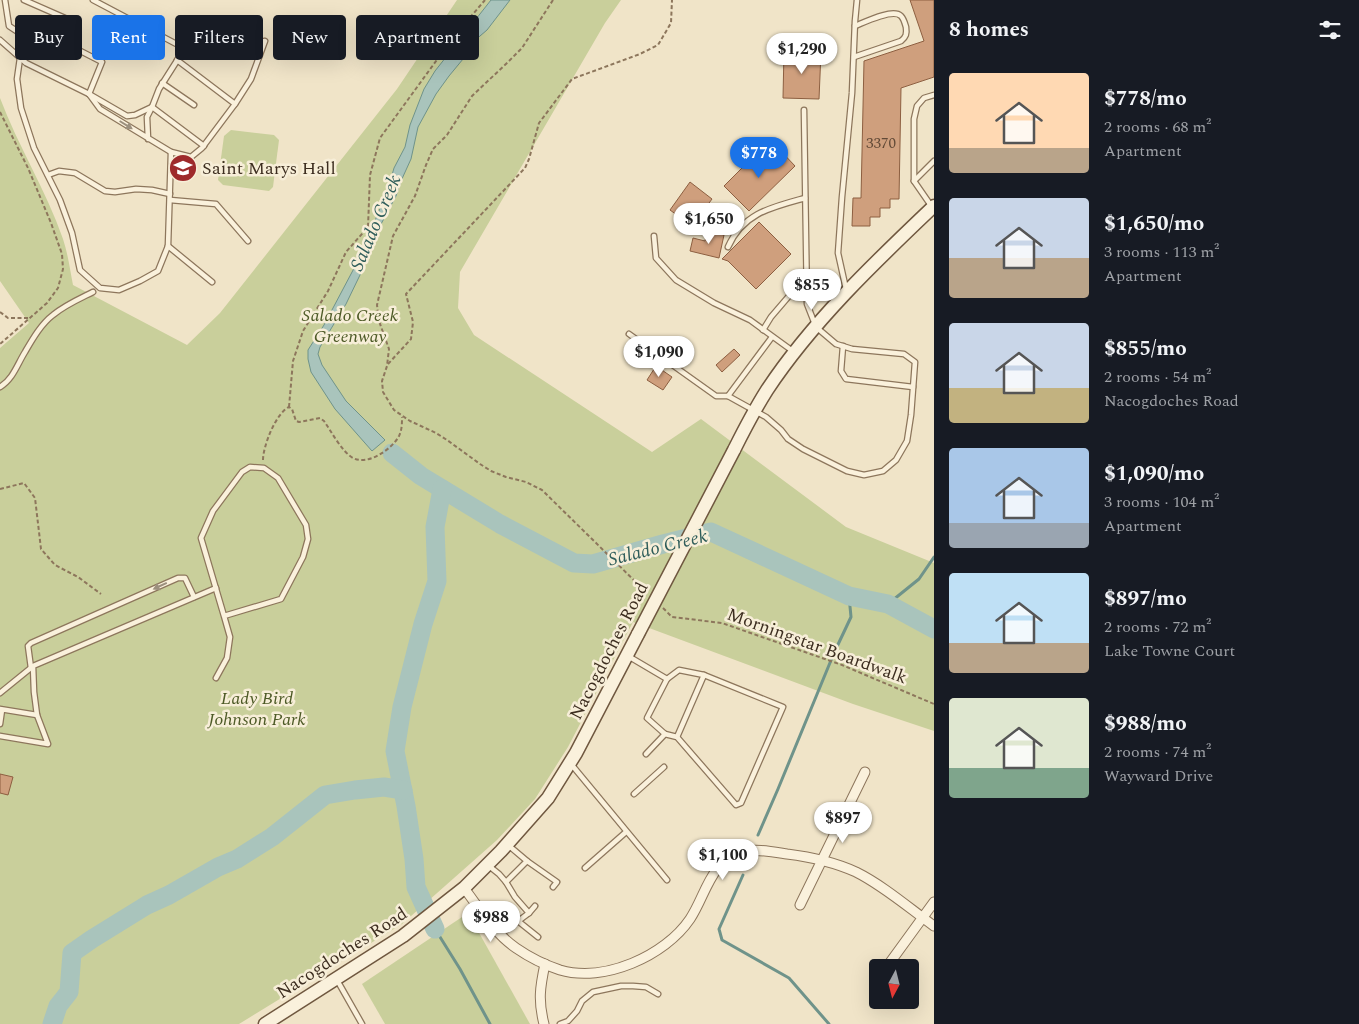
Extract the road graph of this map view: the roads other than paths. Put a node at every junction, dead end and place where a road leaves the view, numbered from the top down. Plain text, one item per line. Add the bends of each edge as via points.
1 (5, 0) edge
2 (24, 0) edge
3 (94, 0) edge
4 (858, 0) edge
5 (58, 15) edge
6 (855, 26) junction
7 (0, 40) edge
8 (175, 43) edge
9 (15, 54) edge
10 (854, 57) junction
11 (20, 60) edge
12 (22, 60) edge
13 (177, 60) joint
14 (258, 60) edge
15 (162, 83) junction
16 (89, 94) junction
17 (934, 96) edge
18 (234, 104) junction
19 (194, 105) dead end
20 (152, 107) junction
21 (804, 110) dead end
22 (148, 139) junction
23 (204, 146) junction
24 (171, 152) junction
25 (934, 161) edge
26 (48, 175) junction
27 (914, 181) junction
28 (170, 194) junction
29 (805, 198) junction
30 (170, 200) junction
31 (933, 207) edge
32 (654, 236) dead end
33 (248, 241) dead end
34 (168, 246) junction
35 (728, 247) dead end
36 (807, 275) junction
37 (212, 282) dead end
38 (93, 292) dead end
39 (847, 292) junction
40 (816, 327) junction
41 (763, 330) junction
42 (629, 334) dead end
43 (772, 337) junction
44 (843, 346) junction
45 (795, 353) junction
46 (0, 387) edge
47 (913, 387) junction
48 (728, 396) junction
49 (755, 412) junction
50 (216, 588) junction
51 (194, 597) junction
52 (224, 616) junction
53 (627, 655) junction
54 (32, 667) junction
55 (704, 675) junction
56 (216, 678) dead end
57 (667, 679) junction
58 (0, 693) edge
59 (1, 709) edge
60 (37, 715) junction
61 (0, 724) edge
62 (664, 734) junction
63 (0, 736) edge
64 (677, 737) junction
65 (646, 754) dead end
66 (570, 763) junction
67 (664, 767) dead end
68 (865, 772) dead end
69 (634, 794) dead end
70 (626, 832) junction
71 (507, 844) junction
72 (822, 860) junction
73 (527, 861) junction
74 (488, 864) junction
75 (585, 868) dead end
76 (666, 880) dead end
77 (506, 882) junction
78 (553, 887) dead end
79 (464, 888) junction
80 (934, 902) edge
81 (800, 905) dead end
82 (536, 906) dead end
83 (529, 914) junction
84 (923, 918) junction
85 (518, 921) junction
86 (934, 926) edge
87 (499, 935) junction
88 (538, 937) dead end
89 (893, 959) edge
90 (545, 964) junction
91 (336, 979) junction
92 (658, 994) dead end
93 (265, 1024) edge
94 (362, 1024) edge
95 (544, 1024) edge
96 (560, 1024) edge

1 - 16 lane via 9,26 41,46 61,41 102,62
2 - 5 lane
3 - 8 lane
4 - 6 lane
6 - 10 lane
6 - 10 lane via 898,14 907,33 901,41
7 - 9 lane
10 - 39 lane via 838,253
11 - 26 lane via 21,108 34,148
12 - 16 lane
13 - 15 lane
13 - 18 lane
14 - 18 lane via 251,79
15 - 19 lane
15 - 20 lane
16 - 20 lane via 127,116
16 -> 22 lane via 100,109
17 - 27 lane via 924,98 917,106
18 - 23 lane
20 - 22 lane via 147,117
20 - 23 lane
21 - 29 lane
22 - 24 lane
23 - 24 lane via 191,157
24 - 28 lane
25 - 27 lane
26 - 28 lane via 59,171 75,174 104,191 136,189
26 - 34 lane via 72,233 80,270 100,288 119,290 158,271
27 - 31 lane
28 - 30 lane
29 - 35 lane via 773,206 753,216 733,236
29 - 36 lane
30 - 33 lane via 216,204
30 - 34 lane
31 - 39 main road, Nacogdoches Road
32 - 41 lane via 656,258 676,280
34 - 37 lane
36 - 40 lane via 807,304
36 - 41 lane
38 - 46 lane via 51,316 14,373
39 - 40 main road, Nacogdoches Road
40 - 44 lane
40 - 45 main road, Nacogdoches Road
41 - 43 lane
42 - 48 lane via 716,396
43 - 45 lane
43 - 48 lane
44 - 47 lane via 904,354 915,362
44 - 47 lane via 841,371 846,379
45 - 49 main road, Nacogdoches Road via 766,391
47 - 49 lane via 907,441 896,460 883,471 864,475 847,471 803,449 766,417
48 - 49 lane
49 - 53 main road, Nacogdoches Road, bridge
50 - 51 lane
50 - 52 lane
50 - 52 lane via 201,538 214,511 242,472 250,467 264,468 278,478 306,525 308,539 303,557 281,599
51 - 54 lane
51 -> 54 lane via 185,578 178,578 31,643 28,646
52 - 56 lane via 230,637 228,658
53 - 57 lane
53 - 66 main road, Nacogdoches Road
54 - 58 lane
54 - 60 lane
55 - 57 lane via 679,670
55 - 64 lane
55 - 64 lane via 783,707 741,802 736,805
57 - 62 lane via 647,718
59 - 60 lane
59 - 61 lane
60 - 63 lane via 48,744
62 - 64 lane
62 - 65 lane
66 - 70 lane
66 - 71 main road, Nacogdoches Road via 548,798
67 - 69 lane
68 - 72 street
70 - 75 lane
70 - 76 lane
71 - 73 lane
71 - 74 main road, Nacogdoches Road
72 - 81 street
72 - 84 street via 871,880
72 - 90 street via 770,851 742,852 718,867 691,918 674,938 648,957 614,969 593,972 561,970
73 - 77 lane via 518,874
73 - 78 lane via 557,882
74 - 77 lane
74 - 79 main road, Nacogdoches Road
77 - 83 lane
79 - 87 street
79 - 91 main road, Nacogdoches Road via 403,936
80 - 84 street
82 - 83 lane
83 - 85 lane
84 - 86 street
84 - 89 street
85 - 87 lane
85 - 88 lane
87 - 90 street
90 - 95 street via 539,1001
91 - 93 main road, Nacogdoches Road
91 - 94 lane
92 - 96 lane via 646,987 633,986 593,992 568,1021

